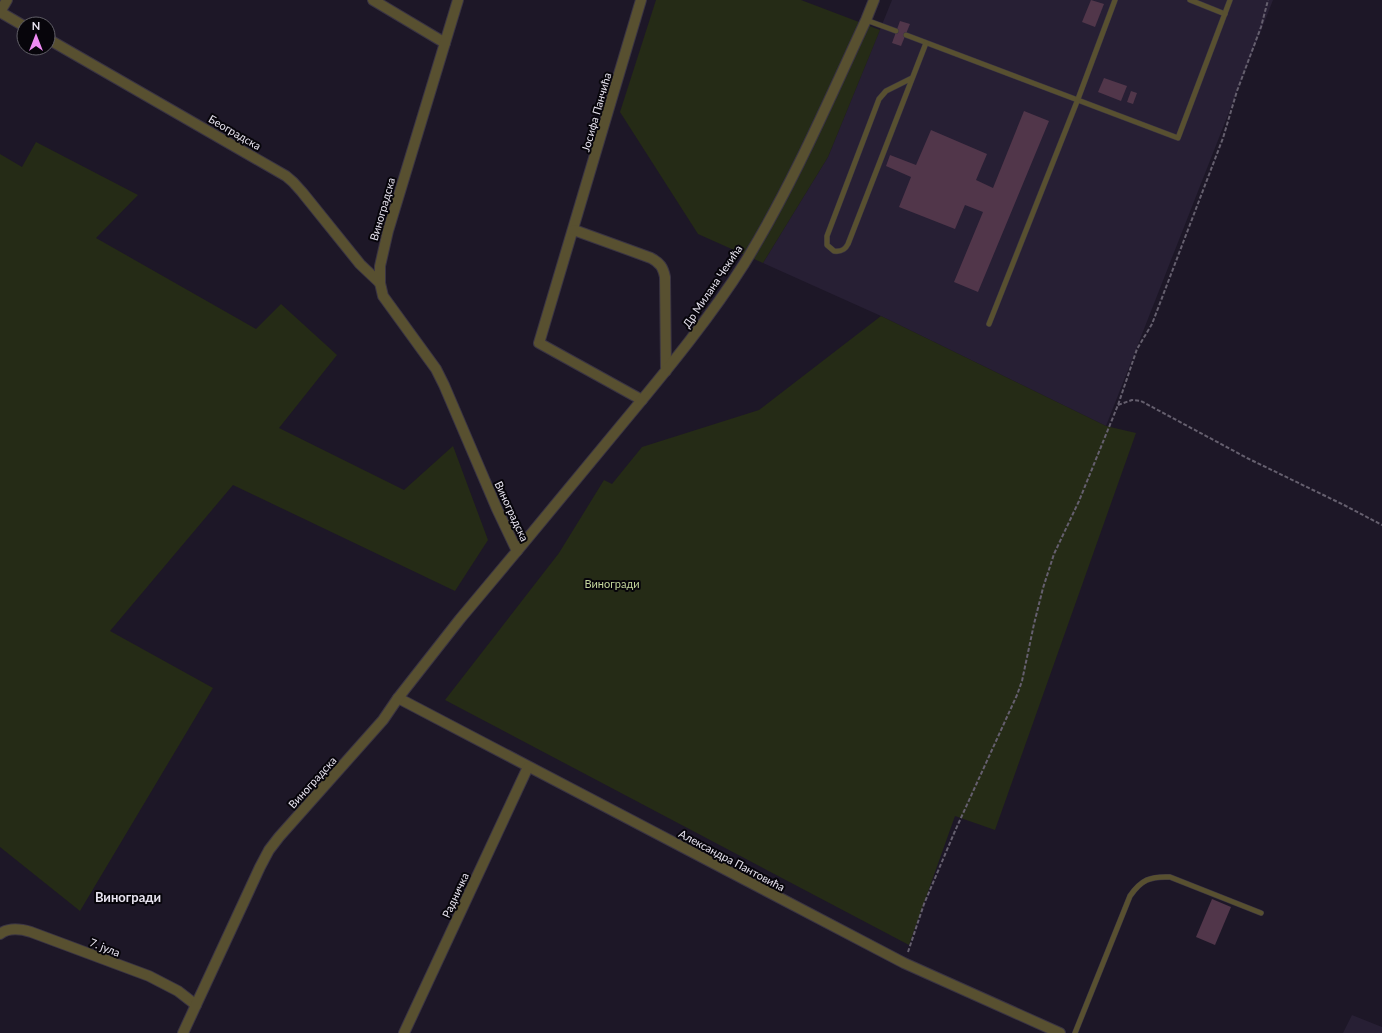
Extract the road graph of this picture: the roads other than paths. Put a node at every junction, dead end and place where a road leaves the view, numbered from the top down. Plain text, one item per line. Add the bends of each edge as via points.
1 (7, 0) edge
2 (373, 0) edge
3 (458, 0) edge
4 (641, 0) edge
5 (874, 0) edge
6 (1115, 0) edge
7 (1190, 0) edge
8 (1230, 0) edge
9 (0, 12) edge
10 (1225, 14) junction
11 (866, 20) junction
12 (16, 21) edge
13 (896, 31) dead end
14 (906, 35) dead end
15 (445, 43) junction
16 (926, 43) junction
17 (56, 44) edge
18 (912, 78) junction
19 (1078, 99) junction
20 (574, 230) junction
21 (380, 283) junction
22 (988, 324) dead end
23 (666, 371) junction
24 (642, 400) junction
25 (517, 551) junction
26 (398, 698) junction
27 (528, 767) junction
28 (1261, 913) dead end
29 (0, 934) edge
30 (196, 1005) junction
31 (183, 1033) edge
32 (404, 1033) edge
33 (1060, 1033) edge
34 (1075, 1033) edge

1 - 9 street
2 - 15 street
3 - 15 street, Виноградска
4 - 20 street, Јосифа Панчића
5 - 11 street, Др Милана Чекића
6 - 19 lane
7 - 10 lane
8 - 10 lane
9 - 12 street
10 - 19 lane via 1178,138
11 - 13 lane
11 - 23 street, Др Милана Чекића via 786,190 744,264
14 - 16 lane
15 - 21 street, Виноградска via 380,259
16 - 18 lane
16 - 19 lane
17 - 21 street, Београдска via 286,176 360,264
18 - 18 lane via 848,244 845,249 834,251 827,245 827,236 879,100 886,91
19 - 22 lane
20 - 23 street via 651,258 663,269
20 - 24 street, Јосифа Панчића via 539,343
21 - 25 street, Виноградска via 386,301 436,369
23 - 24 street, Др Милана Чекића
24 - 25 street, Др Милана Чекића
25 - 26 street, Виноградска
26 - 27 street, Александра Пантовића
26 - 30 street, Виноградска via 383,720 269,850
27 - 32 street, Радничка
27 - 33 street, Александра Пантовића via 904,963
28 - 34 lane via 1174,878 1156,877 1138,884 1130,896
29 - 30 street, 7. јула via 13,929 31,932 155,979
30 - 31 street, Виноградска

